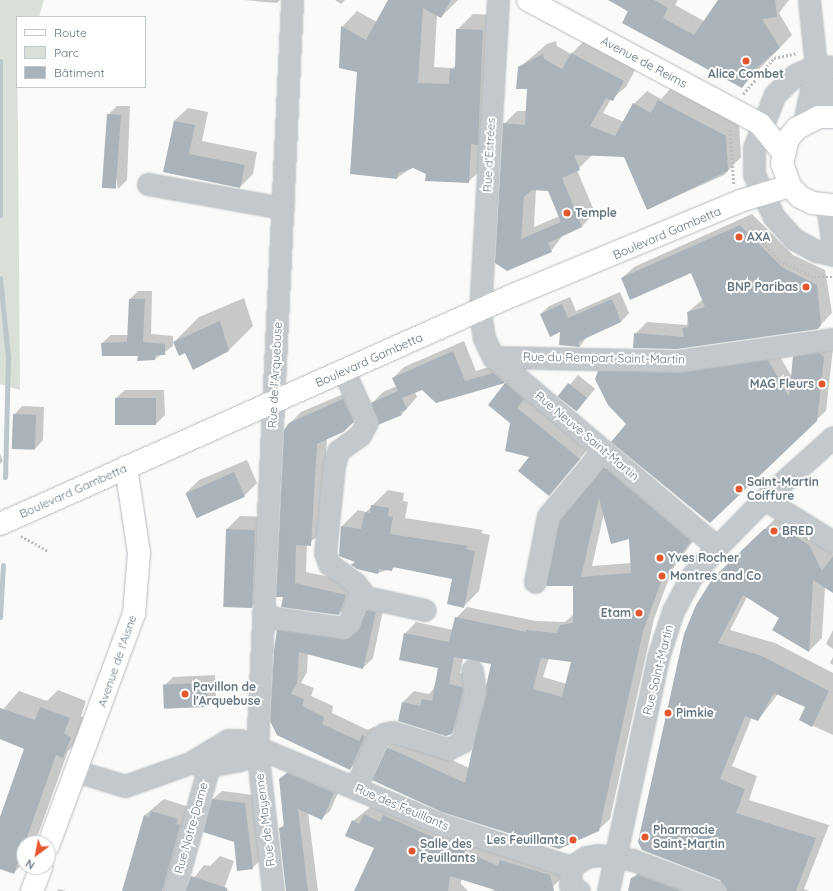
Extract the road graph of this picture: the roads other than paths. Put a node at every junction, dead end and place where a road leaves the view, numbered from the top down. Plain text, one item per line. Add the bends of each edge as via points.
1 (292, 0) edge
2 (498, 0) edge
3 (528, 0) edge
4 (809, 0) edge
5 (824, 66) edge
6 (833, 112) edge
7 (833, 117) edge
8 (760, 124) junction
9 (800, 125) junction
10 (783, 157) junction
11 (148, 184) dead end
12 (790, 186) junction
13 (760, 190) junction
14 (283, 198) junction
15 (830, 205) edge
16 (833, 246) edge
17 (833, 255) edge
18 (480, 311) junction
19 (833, 339) edge
20 (492, 357) junction
21 (344, 372) junction
22 (273, 402) junction
23 (833, 437) edge
24 (603, 450) junction
25 (126, 467) junction
26 (764, 499) junction
27 (0, 524) edge
28 (833, 542) edge
29 (717, 547) junction
30 (535, 582) dead end
31 (366, 597) junction
32 (425, 610) dead end
33 (264, 616) junction
34 (472, 670) dead end
35 (257, 749) junction
36 (200, 764) junction
37 (76, 771) junction
38 (356, 787) junction
39 (52, 835) edge
40 (615, 857) junction
41 (571, 867) junction
42 (38, 875) edge
43 (32, 891) edge
44 (174, 891) edge
45 (273, 891) edge
46 (578, 891) edge
47 (608, 891) edge
48 (715, 891) edge

1 - 14 street, Rue de l'Arquebuse
2 - 18 street, Rue d'Estrées
3 - 8 main road, Avenue de Reims
4 - 5 street
5 - 6 street
5 - 8 street via 795,75 775,94
5 - 9 street
7 - 9 main road, Avenue de Reims
8 - 9 main road, Avenue de Reims
8 - 10 main road, Avenue de Reims
8 - 13 street via 754,148
9 - 10 main road, Boulevard Gambetta
10 - 12 main road
10 - 13 main road, Boulevard Gambetta
11 - 14 street
12 - 13 main road, Boulevard Gambetta
12 - 15 main road via 800,197
13 - 17 street via 774,217 794,239 816,251
13 - 18 main road, Boulevard Gambetta via 740,201
14 - 22 street, Rue de l'Arquebuse
15 - 16 street
18 - 20 street
18 - 21 main road, Boulevard Gambetta
19 - 20 street, Rue du Rempart Saint-Martin via 678,361
20 - 24 street, Rue Neuve Saint-Martin
21 - 22 main road, Boulevard Gambetta
21 - 31 street via 367,422 360,435 338,451 334,465 325,553 329,564 355,582
22 - 25 main road, Boulevard Gambetta
22 - 33 street, Rue de l'Arquebuse
23 - 26 street, Rue Saint-Martin
24 - 29 street, Rue Neuve Saint-Martin
24 - 30 street via 548,516
25 - 27 main road, Boulevard Gambetta
25 - 37 main road, Avenue de l'Aisne via 139,553 134,614
26 - 28 street
26 - 29 street, Rue Saint-Martin
29 - 40 street, Rue Saint-Martin via 691,577 673,611 659,654
31 - 32 street
31 - 33 street via 356,601 350,622 343,628
33 - 35 street, Rue de l'Arquebuse
34 - 38 street via 475,692 462,742 448,749 393,732 384,734 377,739
35 - 36 street, Rue des Feuillants via 240,740 228,740
35 - 38 street, Rue des Feuillants
35 - 45 street, Rue de Mayenne
36 - 37 street, Rue des Feuillants via 125,786
36 - 44 street, Rue Notre-Dame
37 - 39 main road, Avenue de l'Aisne
38 - 41 street, Rue des Feuillants via 438,823
40 - 41 street via 586,856
40 - 47 street, Rue Saint-Martin
40 - 48 street via 633,860
41 - 46 street via 570,885
42 - 43 main road

